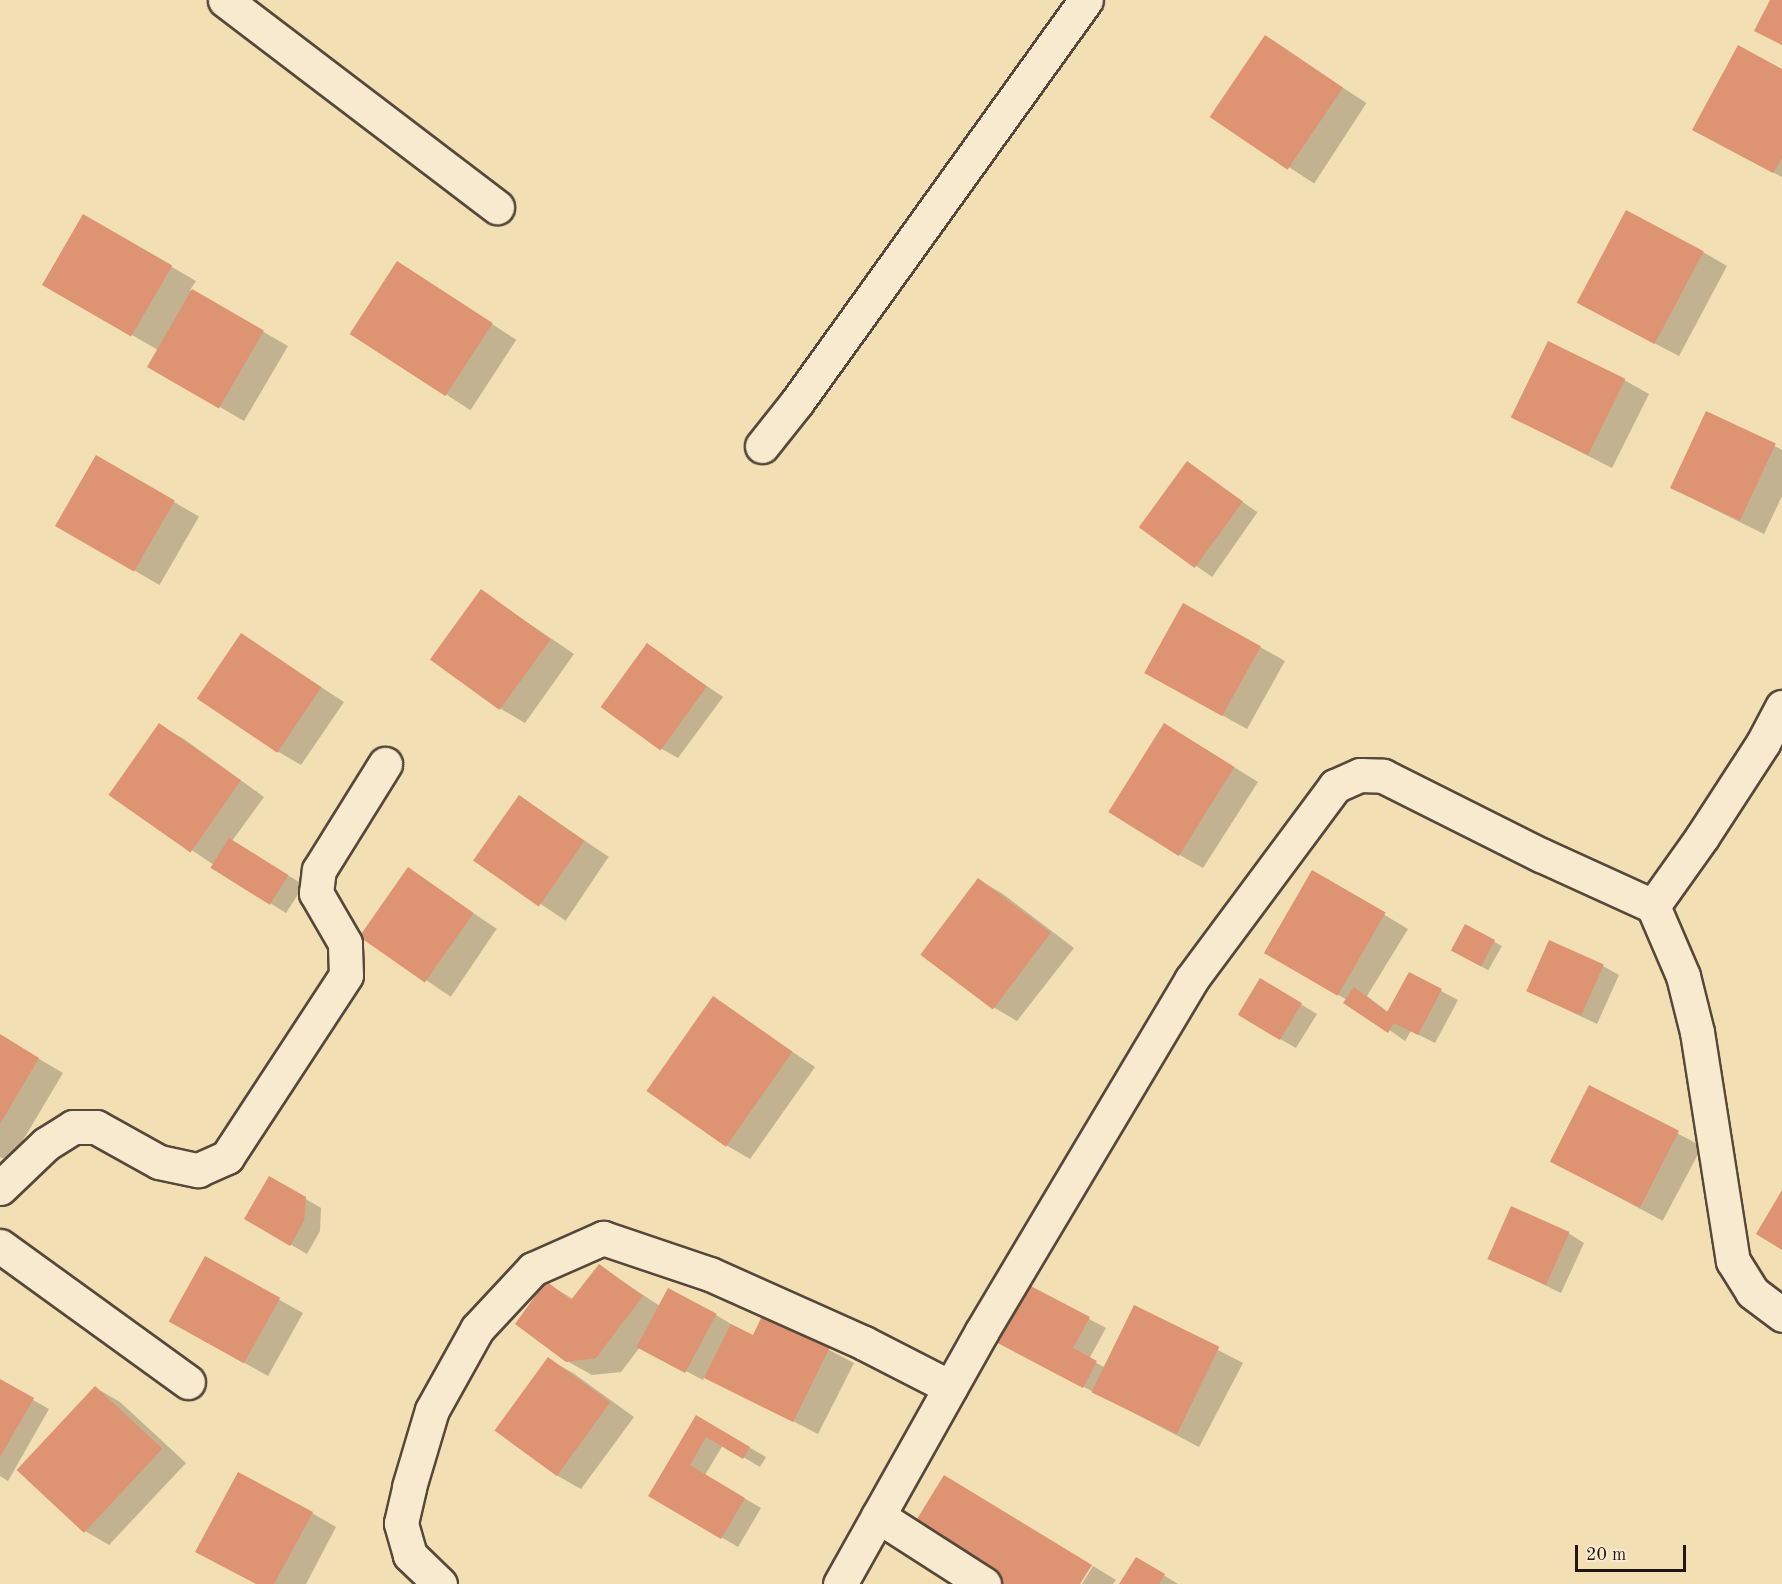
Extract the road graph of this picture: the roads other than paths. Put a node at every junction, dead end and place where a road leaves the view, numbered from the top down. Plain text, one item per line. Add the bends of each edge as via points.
1 (225, 0) edge
2 (1086, 0) edge
3 (497, 207) dead end
4 (762, 446) dead end
5 (1782, 707) edge
6 (385, 764) dead end
7 (1653, 906) junction
8 (0, 1188) edge
9 (0, 1246) edge
10 (1782, 1315) edge
11 (188, 1382) dead end
12 (950, 1387) junction
13 (878, 1516) junction
14 (440, 1584) edge
15 (840, 1584) edge
16 (984, 1584) edge

1 - 3 street
2 - 4 street
5 - 7 street via 1763,743
6 - 8 street via 319,870 315,893 345,943 346,975 227,1157 198,1170 159,1162 96,1127 73,1127 46,1144
7 - 10 street via 1683,976 1697,1032 1733,1261 1752,1292
7 - 12 street via 1383,777 1360,775 1335,786 1191,980
9 - 11 street
12 - 13 street
12 - 14 street via 864,1343 710,1274 603,1238 533,1269 477,1329 432,1410 401,1523 410,1555
13 - 15 street
13 - 16 street

